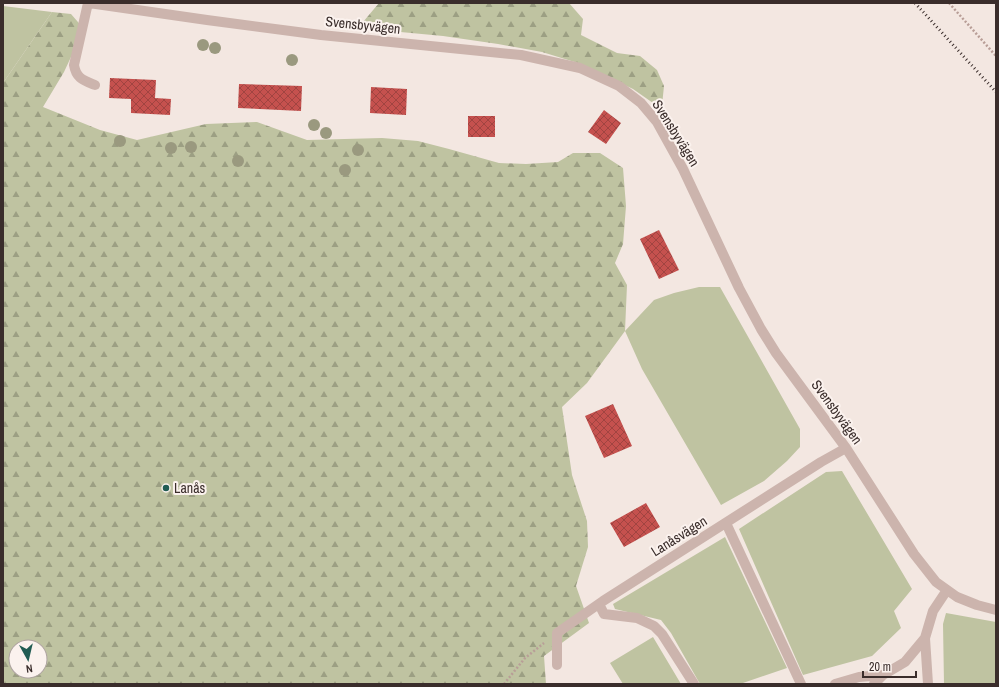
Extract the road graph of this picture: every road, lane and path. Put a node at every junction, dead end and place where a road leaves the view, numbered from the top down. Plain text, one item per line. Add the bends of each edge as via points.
1 (89, 3) edge
2 (948, 3) edge
3 (996, 56) edge
4 (94, 85) dead end
5 (846, 448) junction
6 (726, 523) junction
7 (947, 590) junction
8 (599, 604) junction
9 (996, 610) edge
10 (557, 633) junction
11 (925, 638) junction
12 (557, 665) dead end
13 (883, 675) junction
14 (504, 684) edge
15 (694, 684) edge
16 (801, 684) edge
17 (835, 684) edge
18 (874, 684) edge
19 (928, 684) edge

1 - 4 street via 74,65 75,72 83,80
1 - 5 street, Svensbyvägen via 321,35 521,55 580,68 619,86 641,103 657,122 683,170 749,308 776,353
2 - 3 path
5 - 6 street, Lanåsvägen
5 - 7 street, Svensbyvägen via 914,554 936,582
6 - 8 street, Lanåsvägen
6 - 16 street
7 - 9 street, Svensbyvägen via 968,602
7 - 11 street via 933,611
8 - 10 street, Lanåsvägen
8 - 15 street via 604,614 637,618 654,626 662,634
10 - 12 street
10 - 14 path via 524,658
11 - 13 street via 905,662
11 - 19 street
13 - 17 street via 859,676
13 - 18 street

